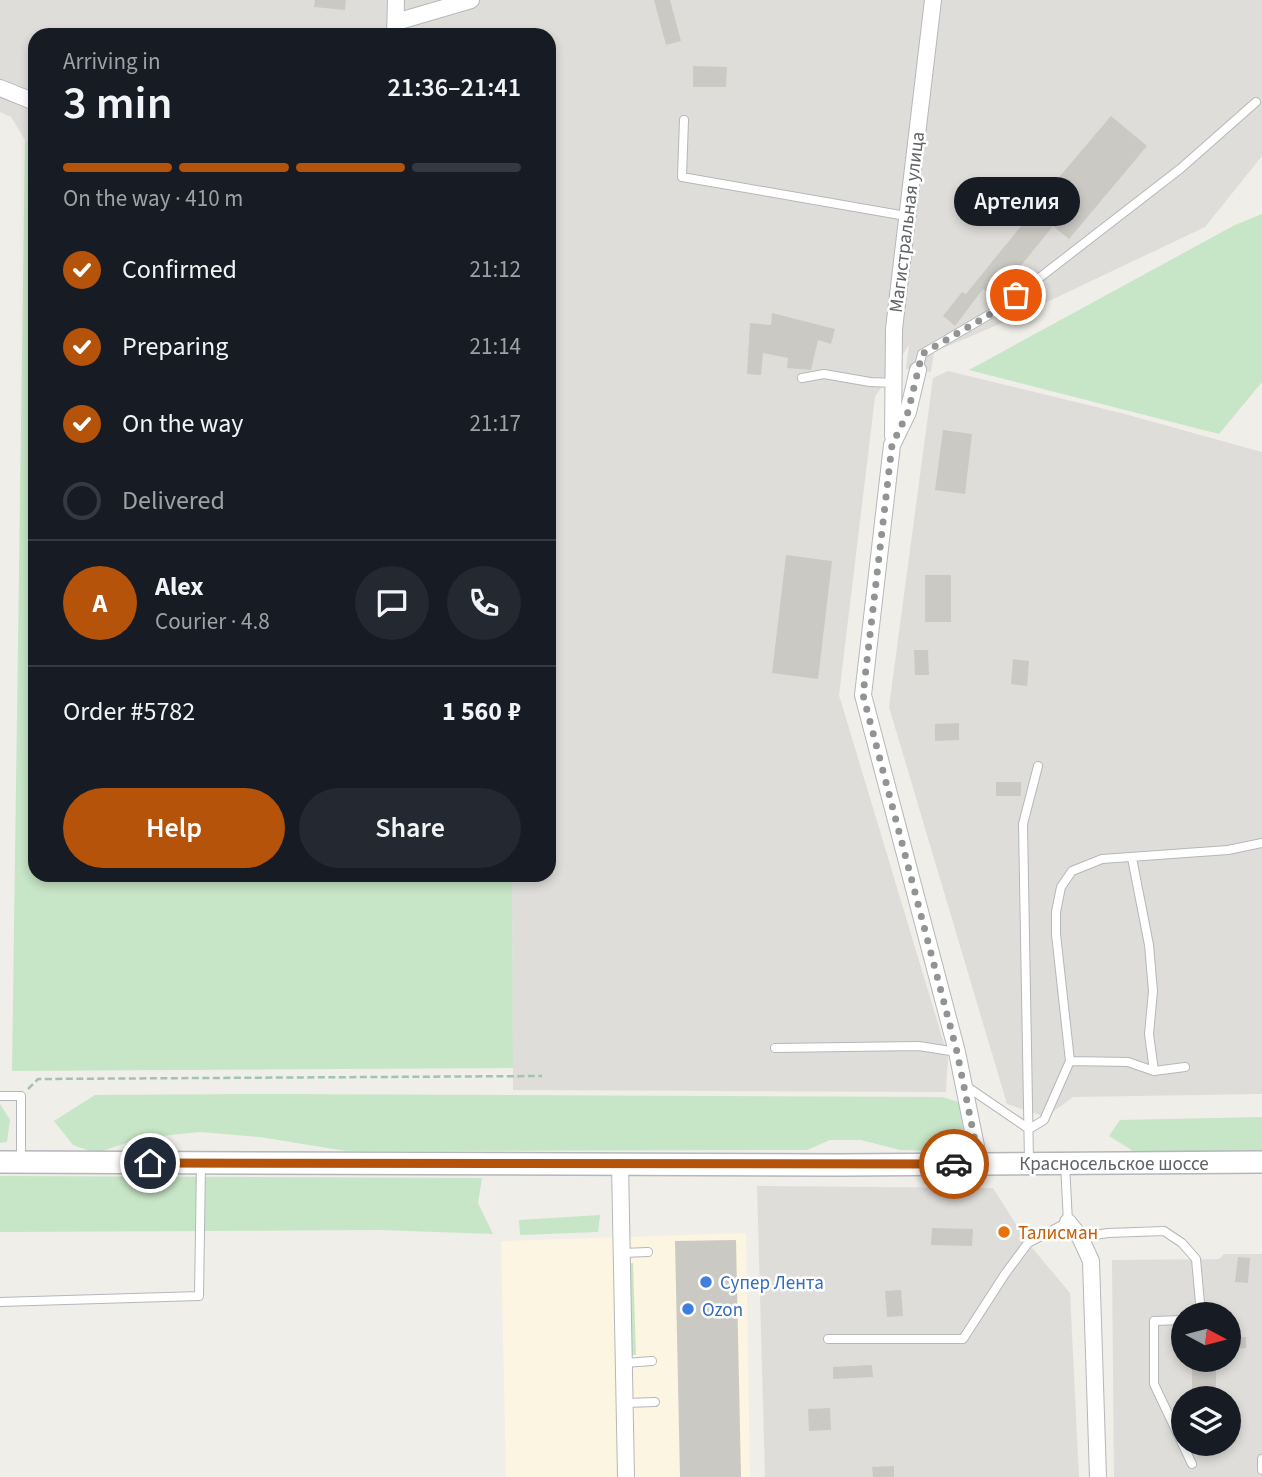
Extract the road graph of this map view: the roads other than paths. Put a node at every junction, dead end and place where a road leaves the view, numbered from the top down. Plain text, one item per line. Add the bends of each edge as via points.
1 (396, 0) edge
2 (471, 0) edge
3 (933, 0) edge
4 (396, 28) edge
5 (399, 28) edge
6 (0, 88) edge
7 (28, 99) edge
8 (1256, 102) dead end
9 (684, 120) dead end
10 (906, 216) junction
11 (918, 370) joint
12 (802, 378) dead end
13 (895, 383) junction
14 (892, 445) junction
15 (1038, 766) dead end
16 (1262, 844) edge
17 (1132, 858) junction
18 (775, 1048) dead end
19 (957, 1052) junction
20 (1070, 1061) junction
21 (1185, 1067) dead end
22 (1154, 1071) junction
23 (963, 1085) junction
24 (0, 1096) edge
25 (1029, 1129) junction
26 (11, 1163) edge
27 (201, 1163) junction
28 (1262, 1163) edge
29 (620, 1164) junction
30 (977, 1164) junction
31 (1030, 1164) junction
32 (1065, 1164) junction
33 (1068, 1222) junction
34 (1080, 1237) junction
35 (648, 1252) dead end
36 (622, 1253) junction
37 (0, 1302) edge
38 (1200, 1302) edge
39 (1171, 1320) edge
40 (828, 1339) dead end
41 (652, 1361) dead end
42 (624, 1363) junction
43 (655, 1402) dead end
44 (625, 1403) junction
45 (1262, 1459) edge
46 (1192, 1464) dead end
47 (1262, 1470) edge
48 (626, 1477) edge
49 (1098, 1477) edge
50 (1262, 1477) edge

1 - 4 street
2 - 5 street
3 - 10 street, Магистральная улица
6 - 7 street
8 - 11 lane via 1180,169 999,309 922,354
9 - 10 lane via 682,177
10 - 13 street, Магистральная улица via 894,329
11 - 14 street via 908,412
12 - 13 lane via 824,374
13 - 14 street, Магистральная улица
14 - 19 street, Магистральная улица via 863,695
15 - 25 lane via 1023,824
16 - 17 lane
17 - 20 lane via 1084,865 1072,871 1061,887 1056,934
17 - 22 lane via 1149,945 1153,991 1149,1034
18 - 19 lane via 919,1046
19 - 23 street, Магистральная улица
20 - 22 lane via 1128,1062
20 - 25 lane via 1044,1119
21 - 22 lane
23 - 25 lane
23 - 30 street, Магистральная улица
24 - 26 lane via 21,1096
25 - 31 lane
26 - 27 main road, Красносельское шоссе
27 - 29 main road, Красносельское шоссе
27 - 37 lane via 199,1296
28 - 32 main road, Красносельское шоссе
29 - 30 main road, Красносельское шоссе
29 - 36 street
30 - 31 main road, Красносельское шоссе
31 - 32 main road, Красносельское шоссе
32 - 33 lane
33 - 34 street
33 - 40 lane via 1028,1243 963,1339
34 - 38 lane via 1164,1231 1196,1259
34 - 49 street via 1091,1261
35 - 36 lane
36 - 42 street
39 - 46 lane via 1154,1321 1154,1384
41 - 42 lane
42 - 44 street
43 - 44 lane
44 - 48 street
45 - 47 lane
47 - 50 lane

